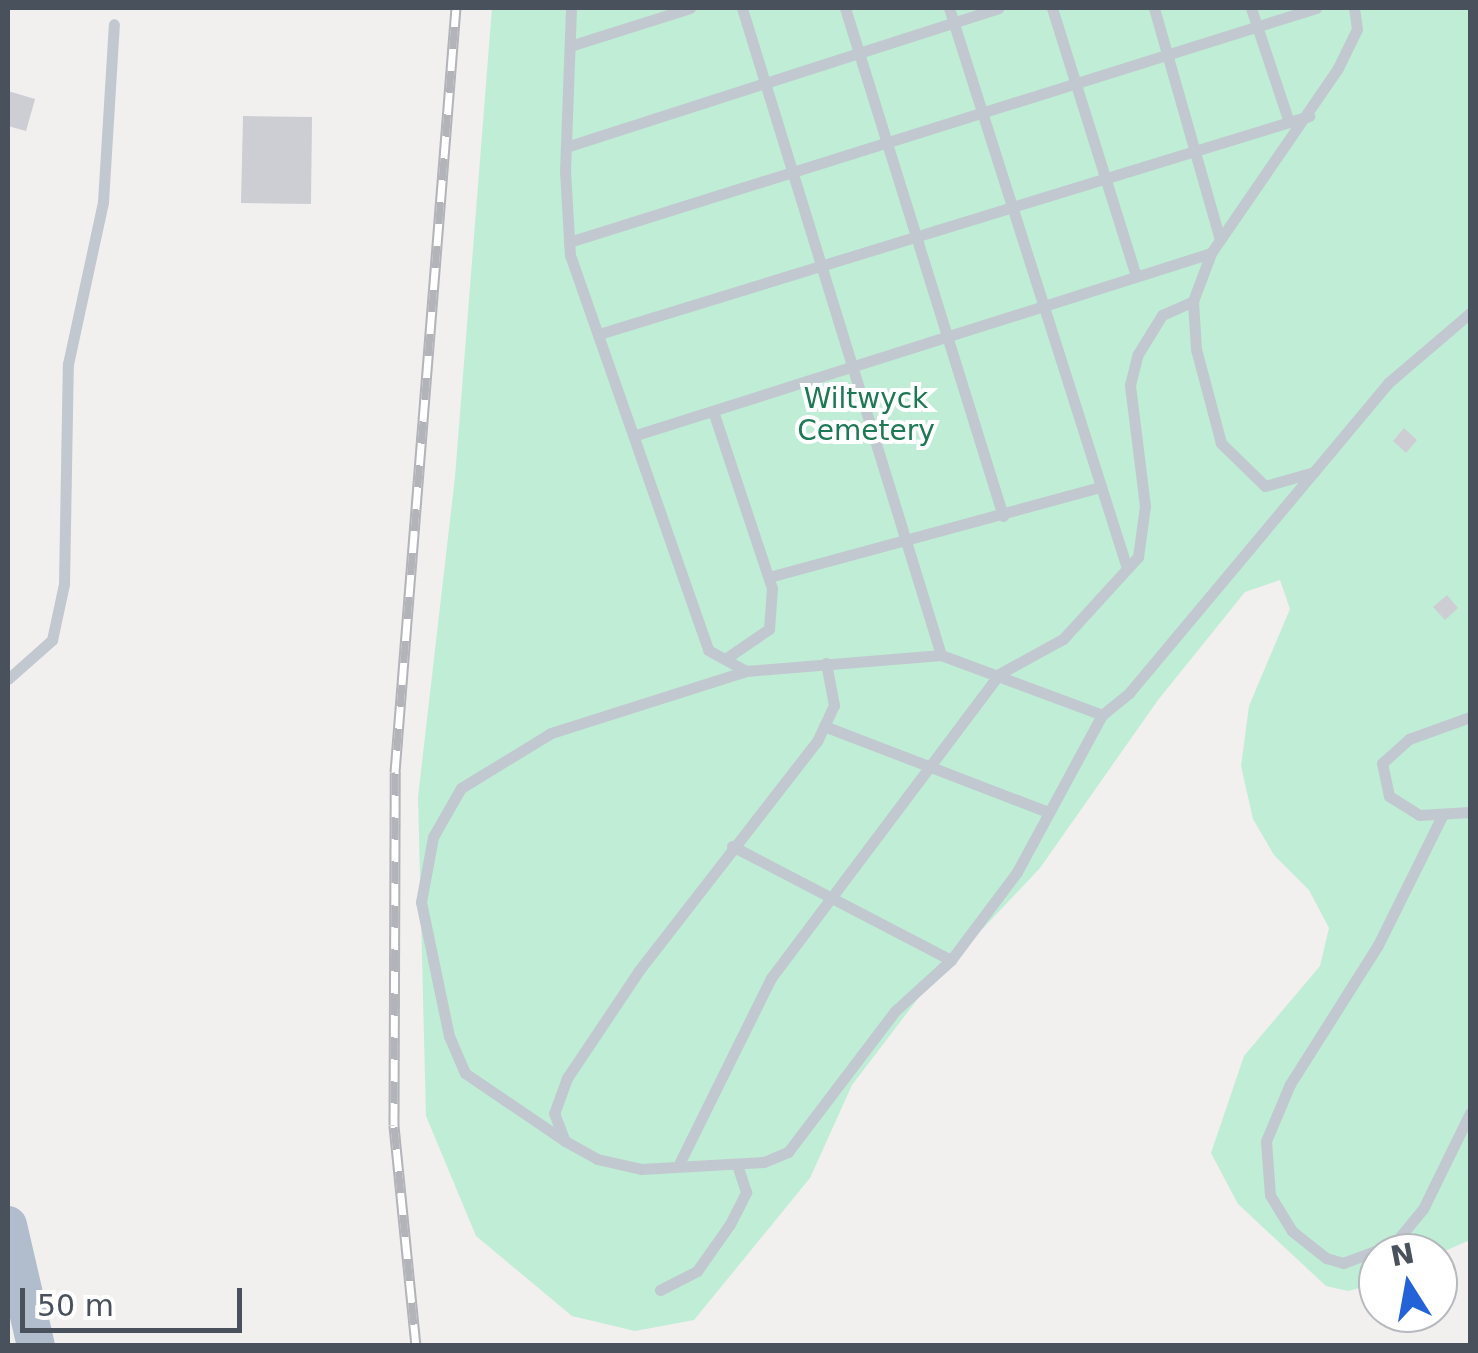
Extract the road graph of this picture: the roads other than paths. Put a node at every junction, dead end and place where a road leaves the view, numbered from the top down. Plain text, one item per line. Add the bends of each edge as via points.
1 (572, 8) edge
2 (690, 8) edge
3 (742, 8) edge
4 (845, 8) edge
5 (949, 8) edge
6 (998, 8) edge
7 (1052, 8) edge
8 (1154, 8) edge
9 (1251, 8) edge
10 (1316, 8) edge
11 (1354, 8) edge
12 (1365, 8) edge
13 (954, 22) junction
14 (114, 24) dead end
15 (1256, 26) junction
16 (1357, 29) junction
17 (570, 46) junction
18 (859, 52) junction
19 (1168, 54) junction
20 (1076, 82) junction
21 (765, 83) junction
22 (981, 113) junction
23 (1309, 116) junction
24 (1289, 122) junction
25 (887, 142) junction
26 (566, 147) junction
27 (1196, 151) junction
28 (794, 171) junction
29 (1106, 178) junction
30 (1013, 207) junction
31 (916, 237) junction
32 (1220, 240) junction
33 (569, 242) junction
34 (1211, 253) junction
35 (824, 265) junction
36 (1136, 276) junction
37 (1194, 301) junction
38 (1042, 306) junction
39 (1470, 314) edge
40 (598, 334) junction
41 (950, 336) junction
42 (855, 366) junction
43 (713, 411) junction
44 (636, 436) junction
45 (1314, 472) junction
46 (1102, 487) junction
47 (1002, 516) junction
48 (906, 540) junction
49 (1127, 568) junction
50 (769, 577) junction
51 (942, 655) junction
52 (724, 659) junction
53 (826, 662) junction
54 (746, 670) junction
55 (999, 674) junction
56 (8, 679) edge
57 (1102, 715) junction
58 (1470, 717) edge
59 (824, 726) junction
60 (930, 767) junction
61 (1048, 812) junction
62 (1470, 812) edge
63 (1443, 814) junction
64 (732, 846) junction
65 (830, 899) junction
66 (951, 960) junction
67 (1470, 1112) edge
68 (565, 1141) junction
69 (680, 1162) junction
70 (736, 1164) junction
71 (8, 1225) edge
72 (660, 1290) dead end
73 (36, 1346) edge

1 - 17 lane
2 - 17 lane
3 - 21 lane
4 - 18 lane
5 - 13 lane
6 - 13 lane
7 - 20 lane
8 - 19 lane
9 - 15 lane
10 - 15 lane
11 - 16 lane
12 - 16 lane
13 - 18 lane
13 - 22 lane
14 - 56 lane via 103,202 68,364 64,584 52,640
15 - 19 lane
15 - 24 lane
16 - 23 lane
17 - 26 lane
18 - 21 lane
18 - 25 lane
19 - 20 lane
19 - 27 lane
20 - 22 lane
20 - 29 lane
21 - 26 lane
21 - 28 lane
22 - 25 lane
22 - 30 lane
23 - 24 lane
23 - 32 lane
24 - 27 lane
25 - 28 lane
25 - 31 lane
26 - 33 lane
27 - 29 lane
27 - 32 lane
28 - 33 lane
28 - 35 lane
29 - 30 lane
29 - 36 lane
30 - 31 lane
30 - 38 lane
31 - 35 lane
31 - 41 lane
32 - 34 lane
33 - 40 lane
34 - 36 lane
34 - 37 lane
35 - 40 lane
35 - 42 lane
36 - 38 lane
37 - 45 lane via 1196,349 1221,443 1265,486
37 - 49 lane via 1162,315 1138,354 1131,432 1145,506 1138,557
38 - 41 lane
38 - 46 lane
39 - 45 lane via 1388,383
40 - 44 lane
41 - 42 lane
41 - 47 lane
42 - 43 lane
42 - 48 lane
43 - 44 lane
43 - 50 lane
44 - 52 lane via 708,650
45 - 57 lane via 1129,693
46 - 47 lane
46 - 49 lane
47 - 48 lane
48 - 50 lane
48 - 51 lane
49 - 55 lane via 1063,639
50 - 52 lane via 769,630
51 - 53 lane
51 - 55 lane
52 - 54 lane
53 - 54 lane
53 - 59 lane via 834,706
54 - 68 lane via 551,733 461,788 433,837 421,902 449,1036 465,1074
55 - 57 lane
55 - 60 lane
57 - 61 lane
58 - 63 lane via 1409,739 1382,763 1389,796 1418,815
59 - 60 lane
59 - 64 lane
60 - 61 lane
60 - 65 lane
61 - 66 lane via 1018,872
62 - 63 lane
63 - 67 lane via 1378,945 1290,1084 1266,1141 1270,1195 1292,1231 1326,1258 1343,1262 1394,1244 1422,1209
64 - 65 lane
64 - 68 lane via 566,1078 554,1114
65 - 66 lane
65 - 69 lane via 772,978
66 - 70 lane via 895,1012 788,1152
68 - 69 lane via 597,1159 640,1169
69 - 70 lane
70 - 72 lane via 746,1192 730,1224 697,1271
71 - 73 main road

